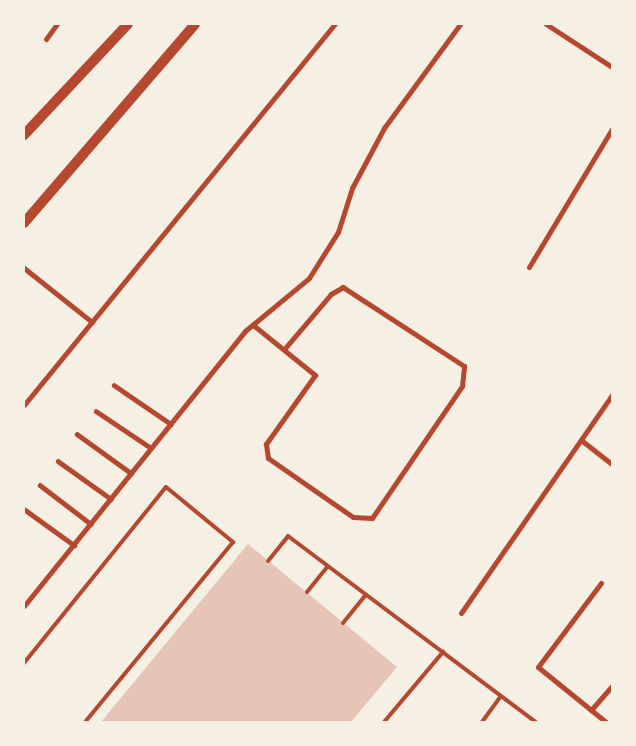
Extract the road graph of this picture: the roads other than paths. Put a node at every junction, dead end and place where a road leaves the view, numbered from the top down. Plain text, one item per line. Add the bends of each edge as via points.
1 (57, 24) edge
2 (128, 24) edge
3 (194, 24) edge
4 (334, 24) edge
5 (460, 24) edge
6 (546, 24) edge
7 (46, 39) dead end
8 (612, 67) edge
9 (612, 129) edge
10 (24, 135) edge
11 (24, 223) edge
12 (529, 267) dead end
13 (24, 268) edge
14 (92, 322) junction
15 (253, 325) junction
16 (285, 348) junction
17 (114, 385) dead end
18 (612, 396) edge
19 (24, 406) edge
20 (96, 411) dead end
21 (171, 424) junction
22 (77, 434) dead end
23 (581, 440) junction
24 (151, 448) junction
25 (58, 462) dead end
26 (612, 464) edge
27 (131, 473) junction
28 (40, 484) dead end
29 (111, 499) junction
30 (24, 509) edge
31 (90, 524) junction
32 (74, 545) junction
33 (268, 560) dead end
34 (328, 566) junction
35 (601, 583) dead end
36 (307, 592) dead end
37 (366, 595) junction
38 (24, 606) edge
39 (461, 613) dead end
40 (343, 622) dead end
41 (443, 652) junction
42 (24, 663) edge
43 (612, 686) edge
44 (501, 696) junction
45 (591, 710) junction
46 (533, 721) edge
47 (85, 722) edge
48 (384, 722) edge
49 (482, 722) edge
50 (606, 722) edge

1 - 7 street
2 - 10 main road
3 - 11 main road
4 - 14 street
5 - 15 street via 384,128 320,263 309,278
6 - 8 street
9 - 12 street
13 - 14 street
14 - 19 street
15 - 16 street
15 - 21 street
16 - 16 street via 315,374 266,444 268,458 353,517 372,518 462,386 464,366 343,286 331,294
17 - 21 street
18 - 23 street
20 - 24 street
21 - 24 street
22 - 27 street
23 - 26 street
23 - 39 street
24 - 27 street
25 - 29 street
27 - 29 street
28 - 31 street
29 - 31 street
30 - 32 street
31 - 32 street
32 - 38 street
33 - 34 lane via 288,536
34 - 36 lane
34 - 37 lane
35 - 45 street via 538,667
37 - 40 lane
37 - 41 lane
41 - 44 lane
41 - 48 lane
42 - 47 lane via 166,487 233,542
43 - 45 street
44 - 46 lane
44 - 49 lane
45 - 50 street

